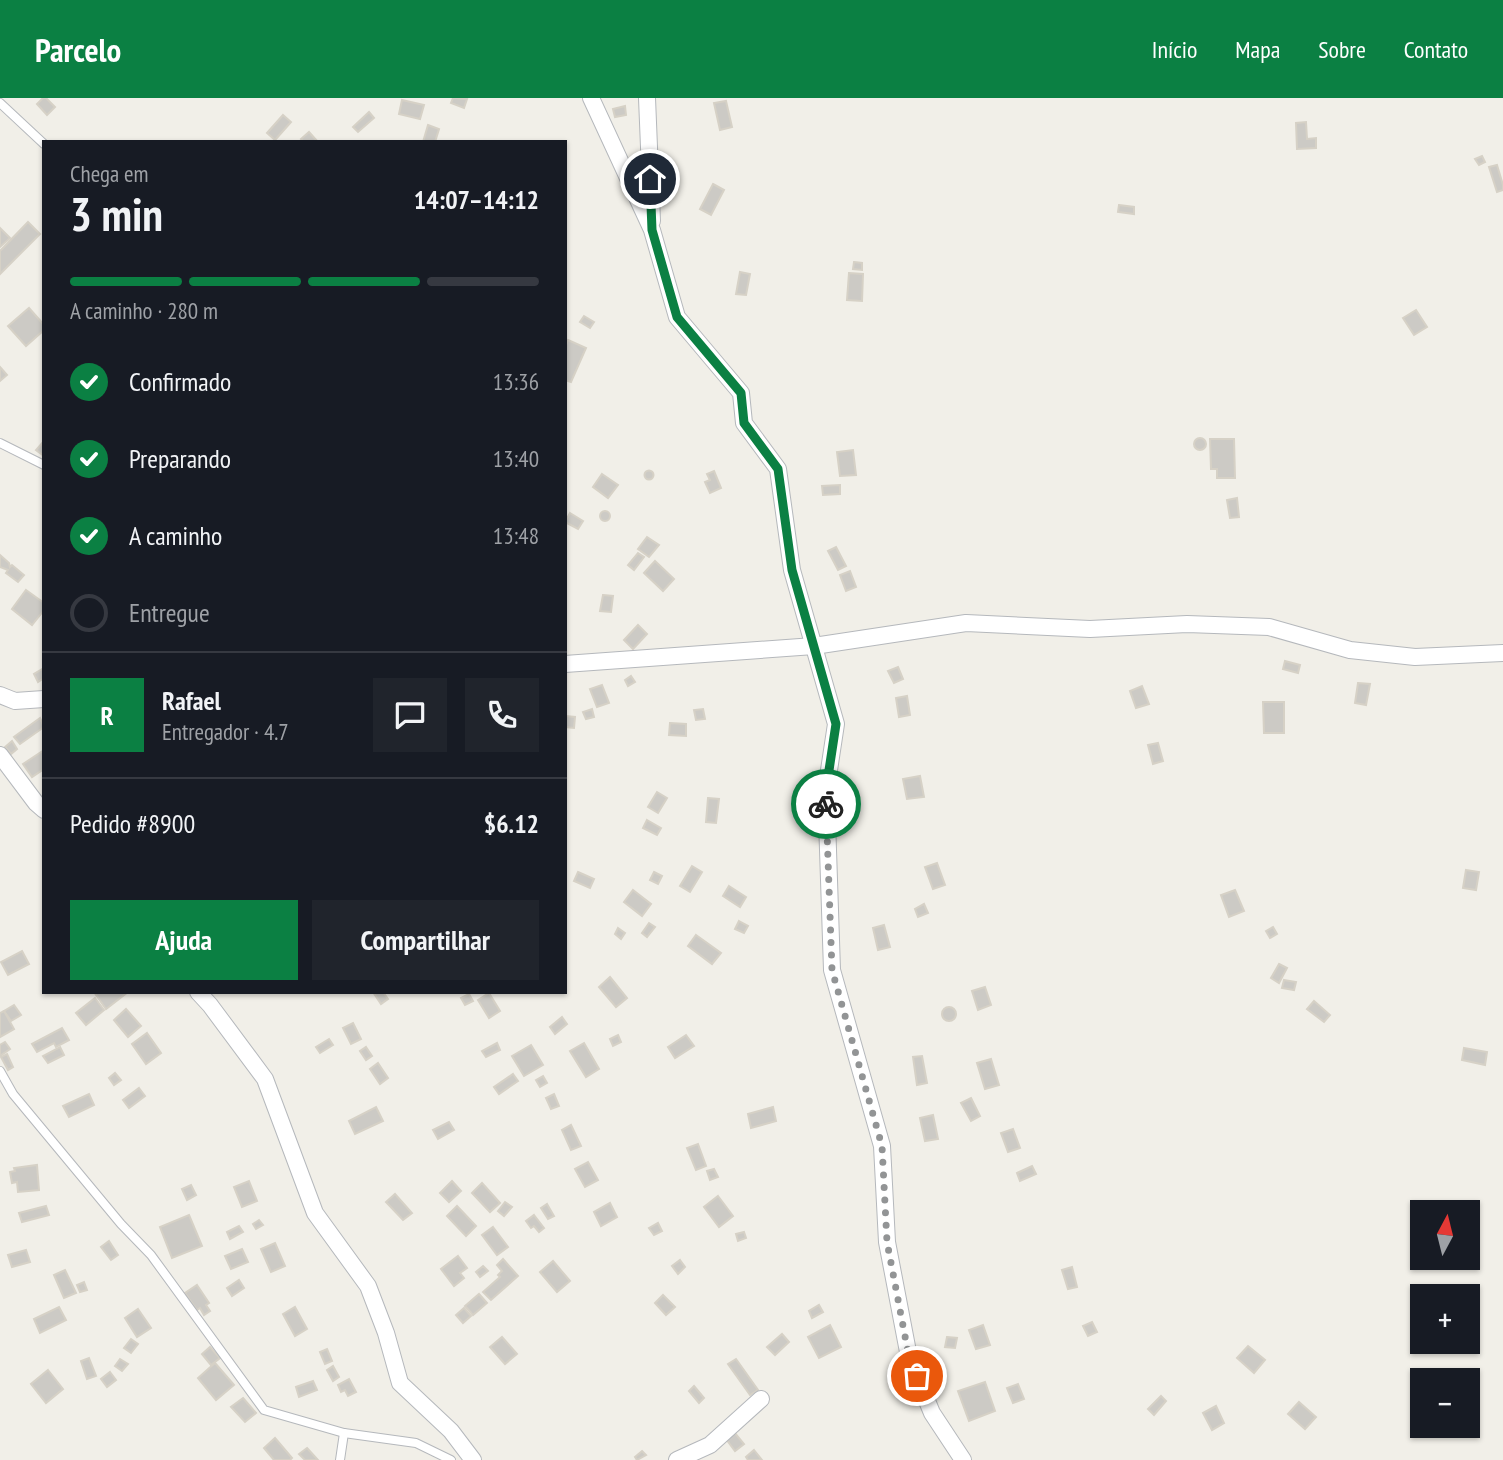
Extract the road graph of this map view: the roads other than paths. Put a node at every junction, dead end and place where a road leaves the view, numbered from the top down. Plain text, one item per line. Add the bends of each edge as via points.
1 (591, 98) edge
2 (647, 98) edge
3 (0, 103) edge
4 (42, 143) edge
5 (652, 230) junction
6 (0, 443) edge
7 (42, 464) edge
8 (814, 646) junction
9 (1503, 653) edge
10 (567, 664) edge
11 (0, 695) edge
12 (42, 699) edge
13 (0, 755) edge
14 (42, 808) edge
15 (200, 994) edge
16 (0, 1071) edge
17 (761, 1399) dead end
18 (344, 1433) junction
19 (340, 1460) edge
20 (451, 1460) edge
21 (473, 1460) edge
22 (677, 1460) edge
23 (963, 1460) edge

1 - 5 street
2 - 5 street
3 - 4 lane
5 - 8 street via 677,317 741,393 744,423 778,469 792,570
6 - 7 lane
8 - 9 street via 966,623 1090,629 1186,624 1269,626 1350,650 1415,657
8 - 10 street
8 - 23 street via 836,724 826,790 832,970 882,1146 887,1242 909,1357 932,1413
11 - 12 street via 15,701
13 - 14 street
15 - 21 street via 265,1079 315,1213 368,1286 400,1383 451,1431
16 - 18 lane via 12,1094 152,1255 264,1410
17 - 22 street via 710,1445
18 - 19 lane
18 - 20 lane via 416,1443

